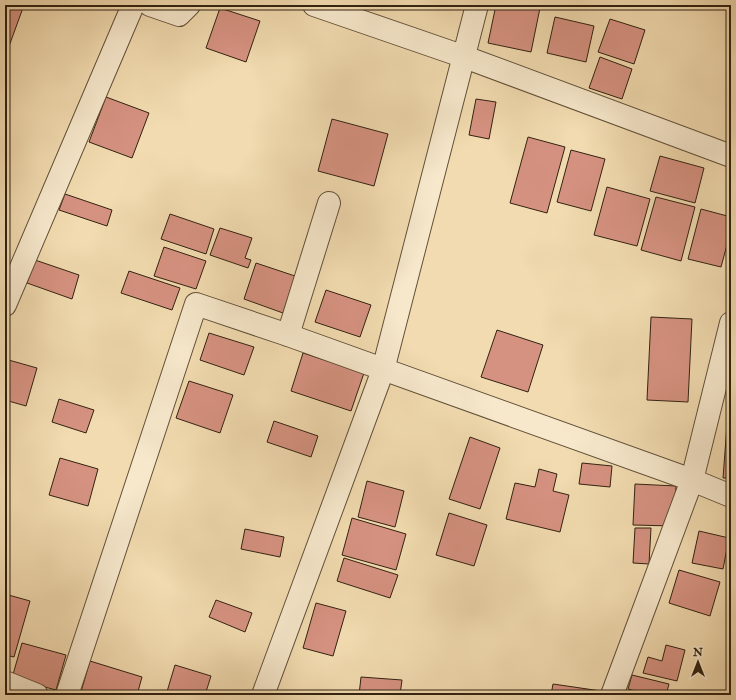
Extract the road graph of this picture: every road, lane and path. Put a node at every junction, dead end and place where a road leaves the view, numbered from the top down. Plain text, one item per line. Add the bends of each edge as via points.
1 (133, 5) edge
2 (150, 5) edge
3 (189, 5) edge
4 (477, 5) edge
5 (322, 7) edge
6 (462, 56) junction
7 (731, 156) edge
8 (329, 203) dead end
9 (5, 305) edge
10 (731, 323) edge
11 (288, 335) junction
12 (382, 370) junction
13 (692, 480) junction
14 (731, 496) edge
15 (5, 682) edge
16 (37, 695) edge
17 (67, 695) edge
18 (263, 695) edge
19 (612, 695) edge

1 - 9 street
2 - 3 street via 179,15
4 - 6 street
5 - 6 street
6 - 7 street
6 - 12 street
8 - 11 street
10 - 13 street
11 - 12 street
11 - 17 street via 196,304
12 - 13 street
12 - 18 street
13 - 14 street
13 - 19 street
15 - 16 street

